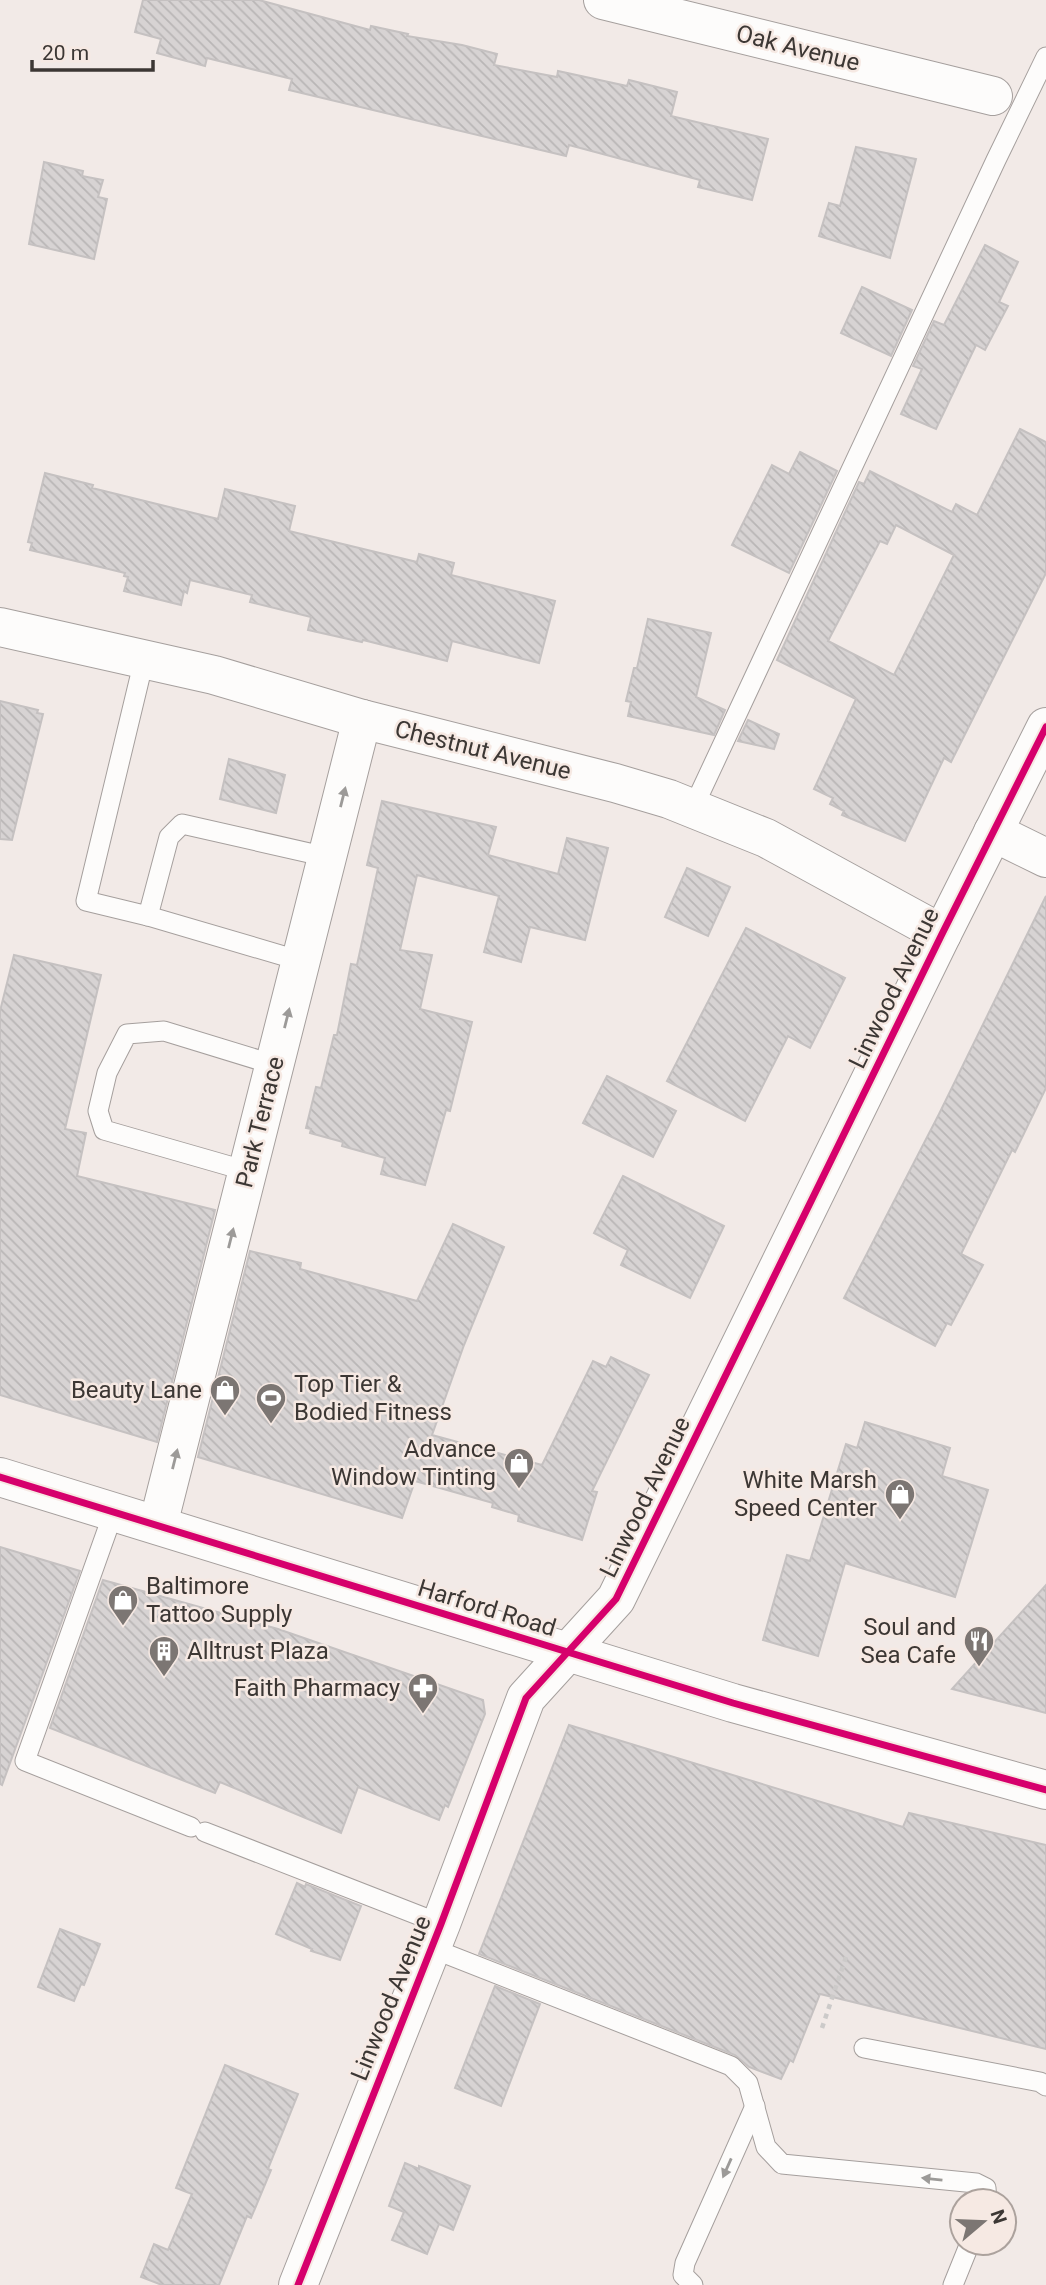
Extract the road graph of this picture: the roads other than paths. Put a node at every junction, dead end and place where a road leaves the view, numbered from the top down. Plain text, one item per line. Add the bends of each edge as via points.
1 (603, 0) edge
2 (1046, 57) edge
3 (993, 96) dead end
4 (0, 627) edge
5 (144, 660) junction
6 (362, 719) junction
7 (1046, 727) edge
8 (693, 808) junction
9 (993, 832) junction
10 (327, 858) junction
11 (1046, 858) edge
12 (148, 916) junction
13 (942, 934) junction
14 (301, 961) junction
15 (275, 1065) junction
16 (247, 1171) junction
17 (0, 1476) edge
18 (114, 1511) junction
19 (158, 1525) junction
20 (567, 1653) junction
21 (1046, 1790) edge
22 (436, 1936) junction
23 (864, 2048) dead end
24 (1046, 2086) edge
25 (755, 2106) junction
26 (983, 2187) edge
27 (964, 2257) edge
28 (298, 2285) edge
29 (693, 2285) edge
30 (953, 2285) edge

1 - 3 street, Oak Avenue
2 - 8 lane
4 - 5 street, Chestnut Avenue
5 - 6 street, Chestnut Avenue via 214,675
5 - 12 lane via 86,901
6 - 8 street, Chestnut Avenue via 615,783
10 -> 6 street, Park Terrace
7 - 9 street, Linwood Avenue
8 - 13 street, Chestnut Avenue via 766,838
9 - 11 street
9 - 13 street, Linwood Avenue
10 - 12 lane via 182,824 169,837
10 - 14 street, Park Terrace
12 - 14 lane
13 - 20 street, Linwood Avenue via 616,1600
15 -> 14 street, Park Terrace
15 - 16 street, Park Terrace
15 - 16 lane via 164,1031 127,1034 107,1073 98,1111 104,1130
19 -> 16 street, Park Terrace
17 - 18 street, Harford Road
18 - 19 street, Harford Road
18 - 22 lane via 24,1761 198,1830
19 - 20 street, Harford Road
20 - 21 street, Harford Road
20 - 22 street, Linwood Avenue via 526,1698
22 - 25 lane via 731,2066 748,2083
22 - 28 street, Linwood Avenue
23 - 24 lane
26 -> 25 lane via 782,2164 766,2147
25 -> 29 lane via 685,2263 683,2275
27 - 30 lane

